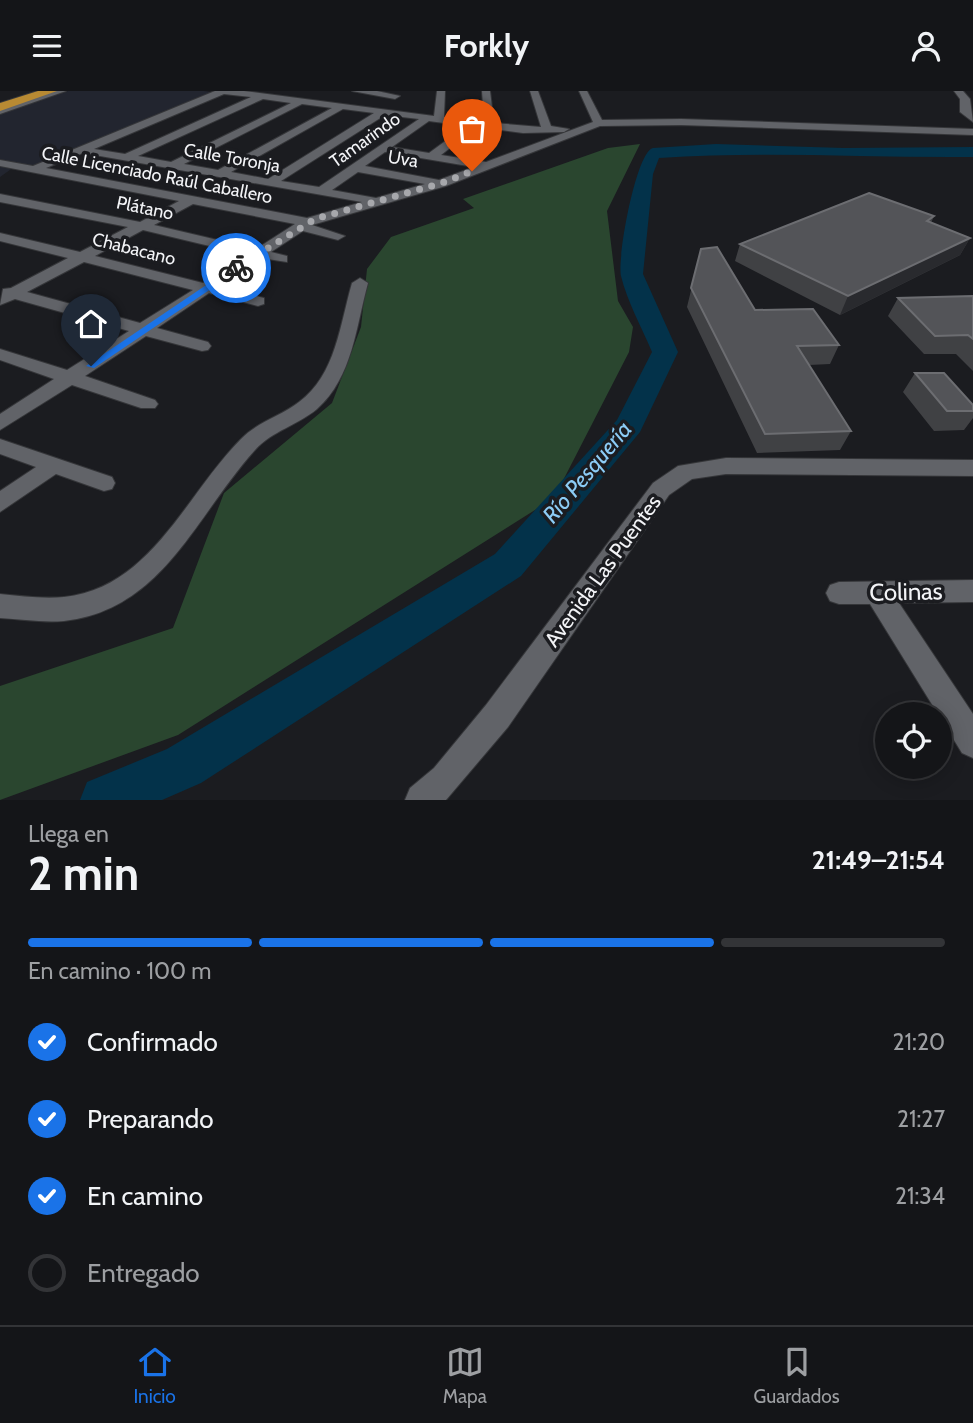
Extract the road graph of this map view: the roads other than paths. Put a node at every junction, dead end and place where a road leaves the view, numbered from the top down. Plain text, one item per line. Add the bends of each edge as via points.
1 (26, 91) edge
2 (62, 91) edge
3 (223, 91) edge
4 (274, 91) edge
5 (356, 91) edge
6 (441, 91) edge
7 (486, 91) edge
8 (534, 91) edge
9 (583, 91) edge
10 (959, 91) edge
11 (973, 91) edge
12 (42, 92) edge
13 (396, 93) edge
14 (263, 96) junction
15 (301, 101) junction
16 (0, 105) edge
17 (968, 106) edge
18 (341, 107) junction
19 (387, 113) junction
20 (433, 118) junction
21 (973, 119) edge
22 (475, 124) junction
23 (593, 125) junction
24 (489, 126) junction
25 (523, 130) junction
26 (547, 130) junction
27 (973, 132) edge
28 (383, 149) junction
29 (83, 150) junction
30 (432, 156) junction
31 (127, 157) junction
32 (0, 163) edge
33 (488, 163) junction
34 (174, 165) junction
35 (17, 166) junction
36 (357, 168) junction
37 (35, 169) junction
38 (202, 170) junction
39 (221, 173) junction
40 (0, 179) edge
41 (271, 182) junction
42 (442, 183) junction
43 (322, 191) junction
44 (159, 193) junction
45 (0, 198) edge
46 (193, 199) junction
47 (375, 201) junction
48 (304, 224) junction
49 (142, 226) junction
50 (338, 236) dead end
51 (0, 237) edge
52 (257, 253) junction
53 (85, 257) junction
54 (282, 259) dead end
55 (359, 283) dead end
56 (208, 288) junction
57 (4, 294) edge
58 (258, 301) dead end
59 (145, 330) junction
60 (202, 346) dead end
61 (0, 354) edge
62 (72, 378) junction
63 (148, 404) dead end
64 (0, 423) edge
65 (0, 446) edge
66 (51, 467) junction
67 (973, 468) edge
68 (104, 483) dead end
69 (0, 503) edge
70 (973, 591) edge
71 (877, 592) junction
72 (839, 593) dead end
73 (0, 606) edge
74 (970, 731) edge
75 (422, 800) edge

1 - 16 street
2 - 16 street
3 - 14 street
3 - 29 street
4 - 14 street
5 - 13 street
6 - 20 street
7 - 24 street
8 - 26 street
9 - 23 street
10 - 11 street
10 - 17 street
12 - 16 highway
13 - 19 street
14 - 15 street
14 - 31 street
15 - 18 street
15 - 34 street
17 - 21 street
18 - 19 street
18 - 39 street
19 - 20 street
19 - 41 street
20 - 22 street
20 - 28 street, Tamarindo
22 - 24 street
22 - 30 street
23 - 26 street
23 - 27 street via 681,122
23 - 33 street
24 - 25 street
25 - 26 street
25 - 33 street
28 - 30 street
28 - 36 street, Tamarindo
29 - 31 street, Calle Toronja
29 - 37 street
30 - 33 street
31 - 34 street, Calle Toronja
32 - 35 street, Calle Licenciado Raúl Caballero
33 - 42 street
34 - 38 street, Calle Toronja
35 - 37 street, Calle Licenciado Raúl Caballero
35 - 40 street
36 - 42 street, Uva
36 - 43 street, Tamarindo
37 - 44 street, Calle Licenciado Raúl Caballero
38 - 39 street, Calle Toronja
38 - 44 street
39 - 41 street, Calle Toronja
41 - 43 street, Calle Toronja
42 - 47 street
43 - 47 street, Calle Toronja
44 - 46 street, Calle Licenciado Raúl Caballero
45 - 49 street, Plátano
46 - 48 street, Calle Licenciado Raúl Caballero
46 - 49 street
47 - 48 street
48 - 50 street, Calle Licenciado Raúl Caballero
48 - 52 street
49 - 52 street, Plátano
49 - 53 street
51 - 53 street, Chabacano
52 - 54 street, Plátano
52 - 56 street
53 - 56 street, Chabacano
53 - 57 street
55 - 73 street via 343,351 321,392 247,446 176,540 137,578 91,603 65,609
56 - 58 street, Chabacano
56 - 59 street
57 - 59 street
59 - 60 street
59 - 62 street
61 - 62 street
62 - 63 street
62 - 64 street
65 - 66 street
66 - 68 street
66 - 69 street
67 - 75 street, Avenida Las Puentes via 726,466 676,476 661,489 497,716 446,779
70 - 71 street, Colinas
71 - 72 street, Colinas
71 - 74 street

